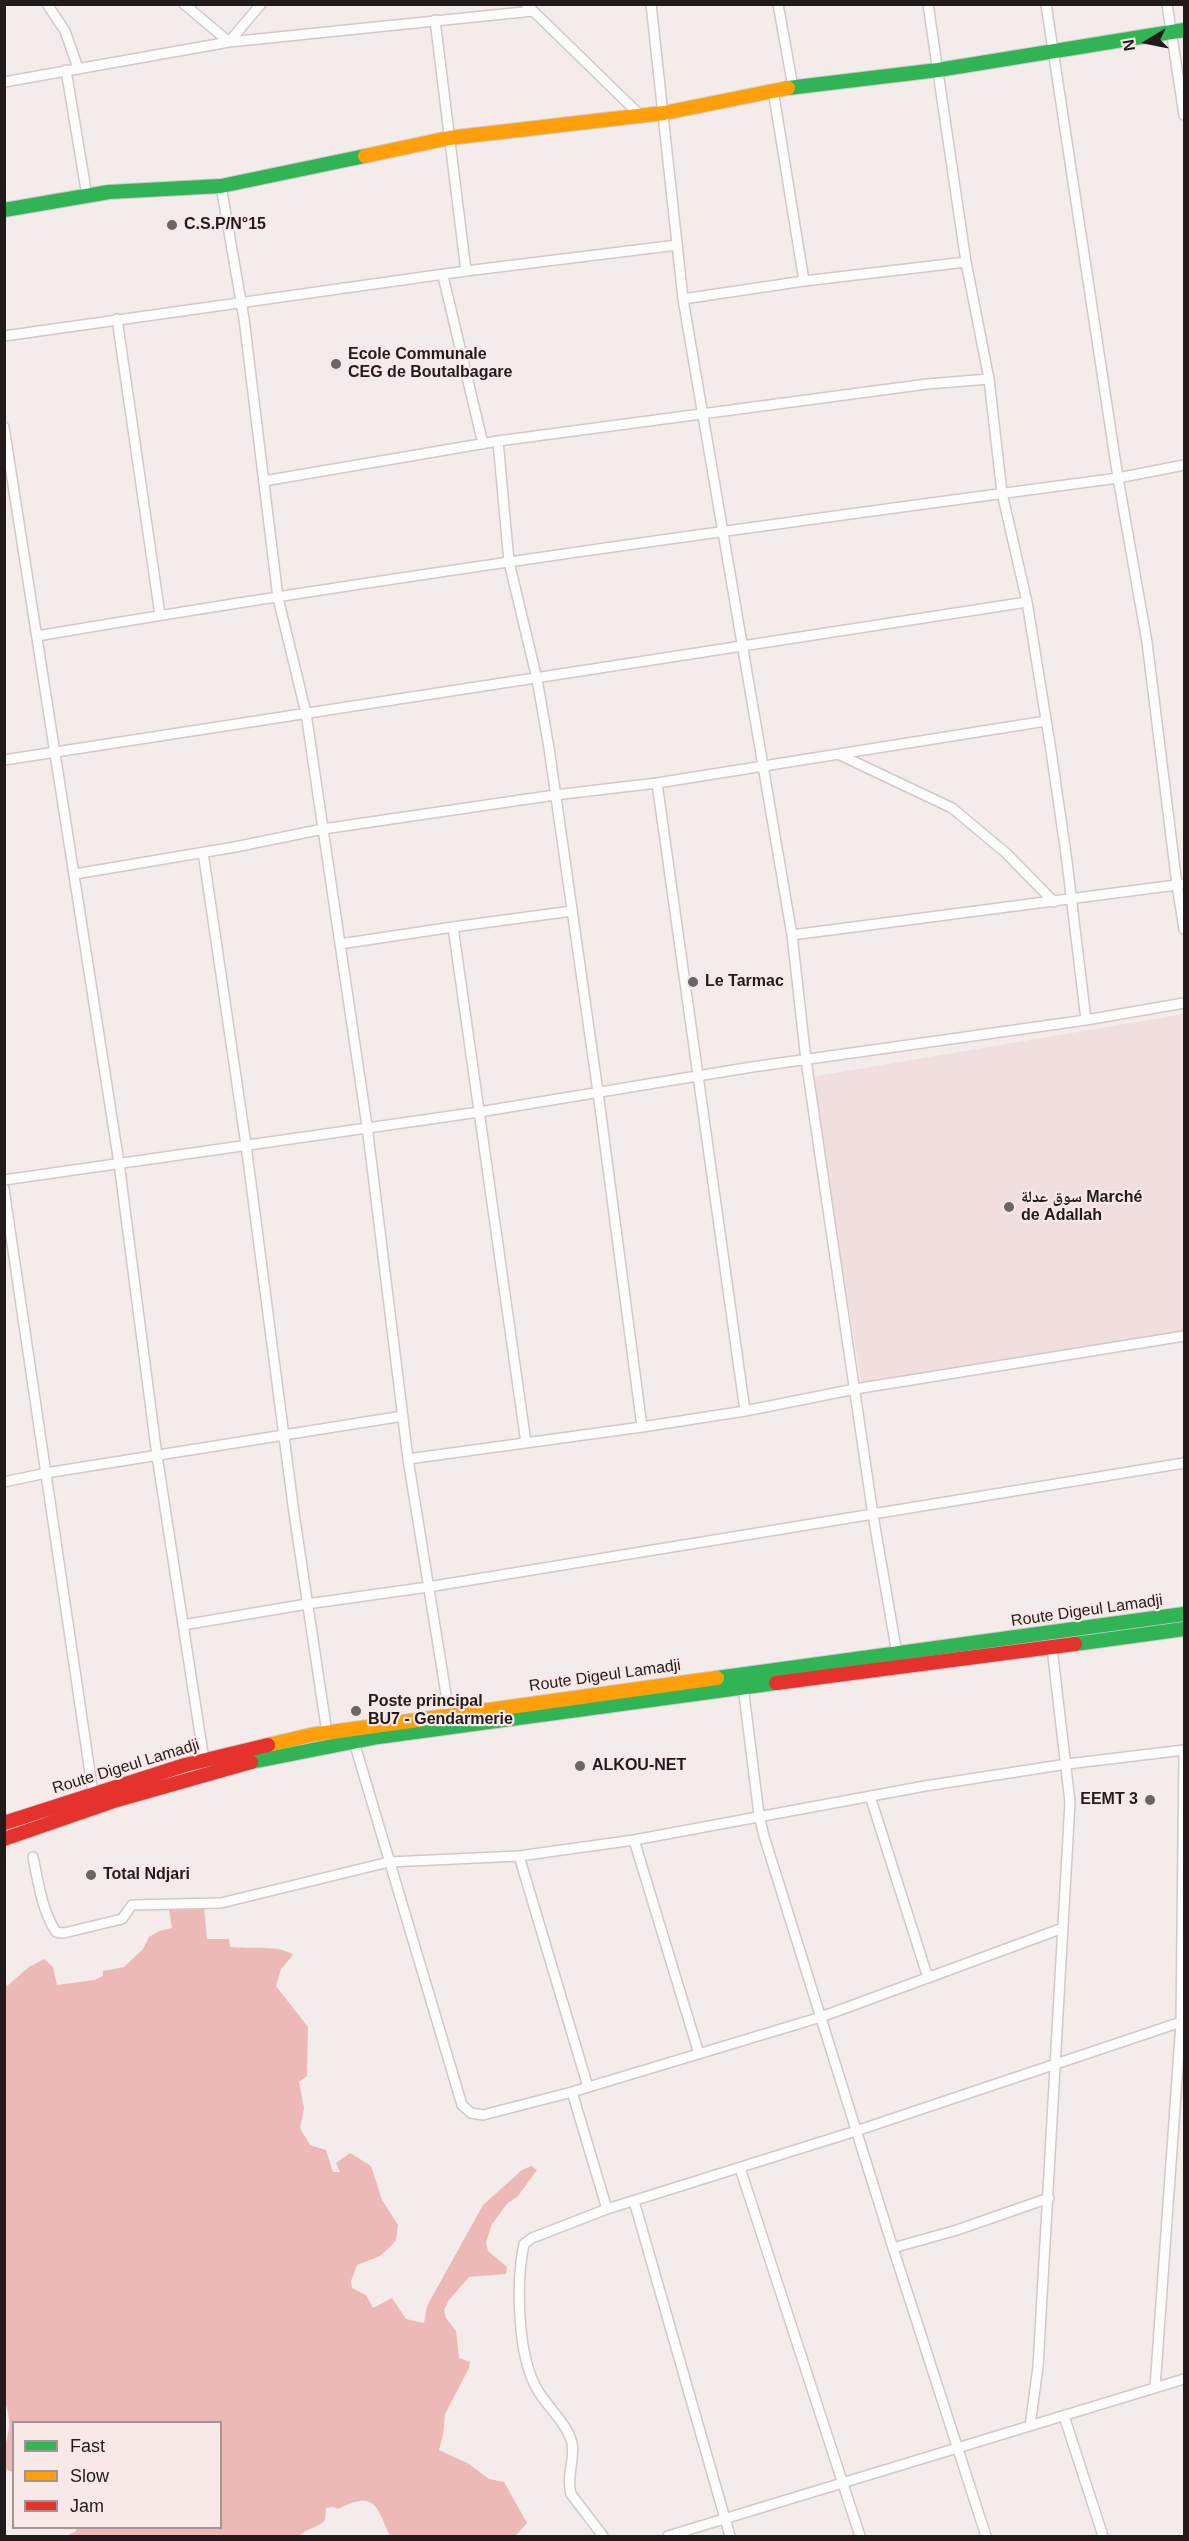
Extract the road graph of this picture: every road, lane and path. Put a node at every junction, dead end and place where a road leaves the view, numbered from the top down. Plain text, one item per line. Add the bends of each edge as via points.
1 (47, 4) edge
2 (184, 4) edge
3 (261, 4) edge
4 (651, 4) edge
5 (778, 4) edge
6 (928, 4) edge
7 (1047, 4) edge
8 (1167, 4) edge
9 (529, 8) edge
10 (435, 20) junction
11 (1178, 31) edge
12 (229, 42) junction
13 (1054, 53) junction
14 (78, 68) junction
15 (66, 70) junction
16 (938, 70) junction
17 (4, 82) edge
18 (793, 87) junction
19 (773, 90) junction
20 (664, 113) junction
21 (1185, 115) edge
22 (641, 116) junction
23 (449, 138) junction
24 (221, 186) junction
25 (87, 196) junction
26 (4, 210) edge
27 (677, 245) junction
28 (966, 262) junction
29 (466, 271) junction
30 (442, 276) junction
31 (804, 281) junction
32 (683, 299) junction
33 (241, 302) junction
34 (117, 319) junction
35 (4, 336) edge
36 (989, 379) junction
37 (702, 415) junction
38 (4, 428) edge
39 (498, 441) junction
40 (483, 444) junction
41 (1185, 465) edge
42 (1118, 478) junction
43 (264, 481) junction
44 (1002, 493) junction
45 (722, 532) junction
46 (509, 562) junction
47 (278, 598) junction
48 (1027, 602) junction
49 (160, 615) junction
50 (37, 636) junction
51 (742, 645) junction
52 (537, 679) junction
53 (306, 712) junction
54 (1046, 721) junction
55 (55, 753) junction
56 (837, 753) junction
57 (4, 760) edge
58 (762, 766) junction
59 (657, 783) junction
60 (555, 795) junction
61 (324, 829) junction
62 (203, 852) junction
63 (75, 874) junction
64 (1181, 885) edge
65 (1070, 900) junction
66 (1054, 902) junction
67 (572, 910) junction
68 (453, 927) junction
69 (1185, 929) edge
70 (792, 935) junction
71 (340, 944) junction
72 (1185, 1003) edge
73 (1086, 1020) junction
74 (806, 1060) junction
75 (698, 1076) junction
76 (598, 1092) junction
77 (479, 1112) junction
78 (367, 1126) junction
79 (246, 1144) junction
80 (119, 1163) junction
81 (4, 1180) edge
82 (4, 1190) edge
83 (1185, 1336) edge
84 (855, 1389) junction
85 (745, 1412) junction
86 (403, 1416) junction
87 (642, 1427) junction
88 (285, 1435) junction
89 (526, 1443) junction
90 (157, 1456) junction
91 (408, 1459) junction
92 (1185, 1463) edge
93 (46, 1473) junction
94 (4, 1482) edge
95 (873, 1515) junction
96 (428, 1587) junction
97 (308, 1604) junction
98 (1185, 1614) edge
99 (183, 1625) junction
100 (1185, 1629) edge
101 (1052, 1648) junction
102 (897, 1654) junction
103 (743, 1686) junction
104 (450, 1721) junction
105 (327, 1733) junction
106 (354, 1742) junction
107 (1184, 1750) edge
108 (204, 1760) junction
109 (1067, 1764) junction
110 (93, 1793) junction
111 (870, 1796) junction
112 (759, 1815) junction
113 (4, 1824) edge
114 (4, 1839) edge
115 (634, 1840) junction
116 (519, 1856) junction
117 (33, 1857) dead end
118 (389, 1862) junction
119 (1063, 1928) junction
120 (928, 1978) junction
121 (821, 2017) junction
122 (1183, 2022) edge
123 (699, 2055) junction
124 (1057, 2062) junction
125 (588, 2087) junction
126 (572, 2092) junction
127 (856, 2131) junction
128 (740, 2168) junction
129 (1049, 2198) junction
130 (634, 2201) junction
131 (608, 2209) junction
132 (893, 2248) junction
133 (1185, 2379) edge
134 (1155, 2388) junction
135 (1064, 2416) junction
136 (1030, 2426) junction
137 (958, 2447) junction
138 (844, 2483) junction
139 (724, 2519) junction
140 (603, 2536) edge
141 (668, 2536) edge
142 (730, 2536) edge
143 (860, 2536) edge
144 (986, 2536) edge
145 (1103, 2536) edge

1 - 14 street via 65,31
2 - 12 street
3 - 12 street
4 - 20 street
5 - 18 street
6 - 16 street
7 - 13 street
8 - 11 street
9 - 10 street
9 - 22 street
10 - 12 street
10 - 23 street
11 - 13 main road
11 - 21 street
12 - 14 street
13 - 16 main road
13 - 42 street
14 - 15 street
15 - 17 street
15 - 25 street
16 - 18 main road
16 - 28 street
18 - 19 main road
19 - 20 main road
19 - 31 street
20 - 22 main road
20 - 27 street
22 - 23 main road
23 - 24 main road
23 - 29 street
24 - 25 main road
24 - 33 street
25 - 26 main road
27 - 29 street
27 - 32 street
28 - 31 street
28 - 36 street
29 - 30 street
30 - 33 street
30 - 40 street
31 - 32 street
32 - 37 street
33 - 34 street
33 - 43 street
34 - 35 street
34 - 49 street
36 - 37 street
36 - 44 street
37 - 39 street
37 - 45 street
38 - 50 street
39 - 40 street
39 - 46 street
40 - 43 street
41 - 42 street
42 - 44 street
42 - 64 street via 1147,642
43 - 47 street
44 - 45 street
44 - 48 street
45 - 46 street
45 - 51 street
46 - 47 street
46 - 52 street
47 - 49 street
47 - 53 street
48 - 51 street
48 - 54 street
49 - 50 street
50 - 55 street
51 - 52 street
51 - 58 street
52 - 53 street
52 - 60 street
53 - 55 street
53 - 61 street
54 - 56 street
54 - 65 street
55 - 57 street
55 - 63 street
56 - 58 street
56 - 66 street via 952,808 1006,853
58 - 59 street
58 - 70 street
59 - 60 street
59 - 75 street
60 - 61 street
60 - 67 street
61 - 62 street
61 - 71 street
62 - 63 street
62 - 79 street
63 - 80 street
64 - 65 street
64 - 69 street
65 - 66 street
65 - 73 street
66 - 70 street
67 - 68 street
67 - 76 street
68 - 71 street
68 - 77 street
70 - 74 street
71 - 78 street
72 - 73 street
73 - 74 street
74 - 75 street
74 - 84 street
75 - 76 street
75 - 85 street
76 - 77 street
76 - 87 street
77 - 78 street
77 - 89 street
78 - 79 street
78 - 86 street
79 - 80 street
79 - 88 street
80 - 81 street
80 - 90 street
82 - 93 street
83 - 84 street
84 - 85 street
84 - 95 street
85 - 87 street
86 - 88 street
86 - 91 street
87 - 89 street
88 - 90 street
88 - 97 street
89 - 91 street
90 - 93 street
90 - 99 street
91 - 96 street
92 - 95 street
93 - 94 street
93 - 110 street
95 - 96 street
95 - 102 street
96 - 97 street
96 - 104 street
97 - 99 street
97 - 105 street
98 - 102 main road, Route Digeul Lamadji
99 - 108 street
100 - 101 main road
101 - 103 main road
101 - 109 street
102 - 104 main road, Route Digeul Lamadji
103 - 104 main road
103 - 112 street
104 - 105 main road, Route Digeul Lamadji
104 - 106 main road
105 - 108 main road, Route Digeul Lamadji
106 - 114 main road via 189,1778
106 - 118 street
107 - 109 street
107 - 122 street
108 - 110 main road, Route Digeul Lamadji
109 - 111 street
109 - 119 street via 1070,1802
110 - 113 main road, Route Digeul Lamadji
111 - 112 street
111 - 120 street
112 - 115 street
112 - 121 street
115 - 116 street
115 - 123 street
116 - 118 street
116 - 125 street
117 - 118 street via 52,1926 56,1932 64,1933 122,1919 132,1905 221,1903
118 - 126 street via 462,2105 471,2113 483,2115
119 - 120 street
119 - 124 street
120 - 121 street
121 - 123 street
121 - 127 street
122 - 124 street
122 - 134 street
123 - 125 street
124 - 127 street
124 - 129 street
125 - 126 street
126 - 131 street
127 - 128 street
127 - 132 street
128 - 130 street
128 - 138 street
129 - 132 street
129 - 136 street via 1038,2367
130 - 131 street
130 - 139 street
131 - 140 street via 524,2244 519,2299 529,2372 572,2442 568,2486
132 - 137 street
133 - 134 street
134 - 135 street
135 - 136 street
135 - 145 street
136 - 137 street
137 - 138 street
137 - 144 street
138 - 139 street
138 - 143 street
139 - 141 street
139 - 142 street

